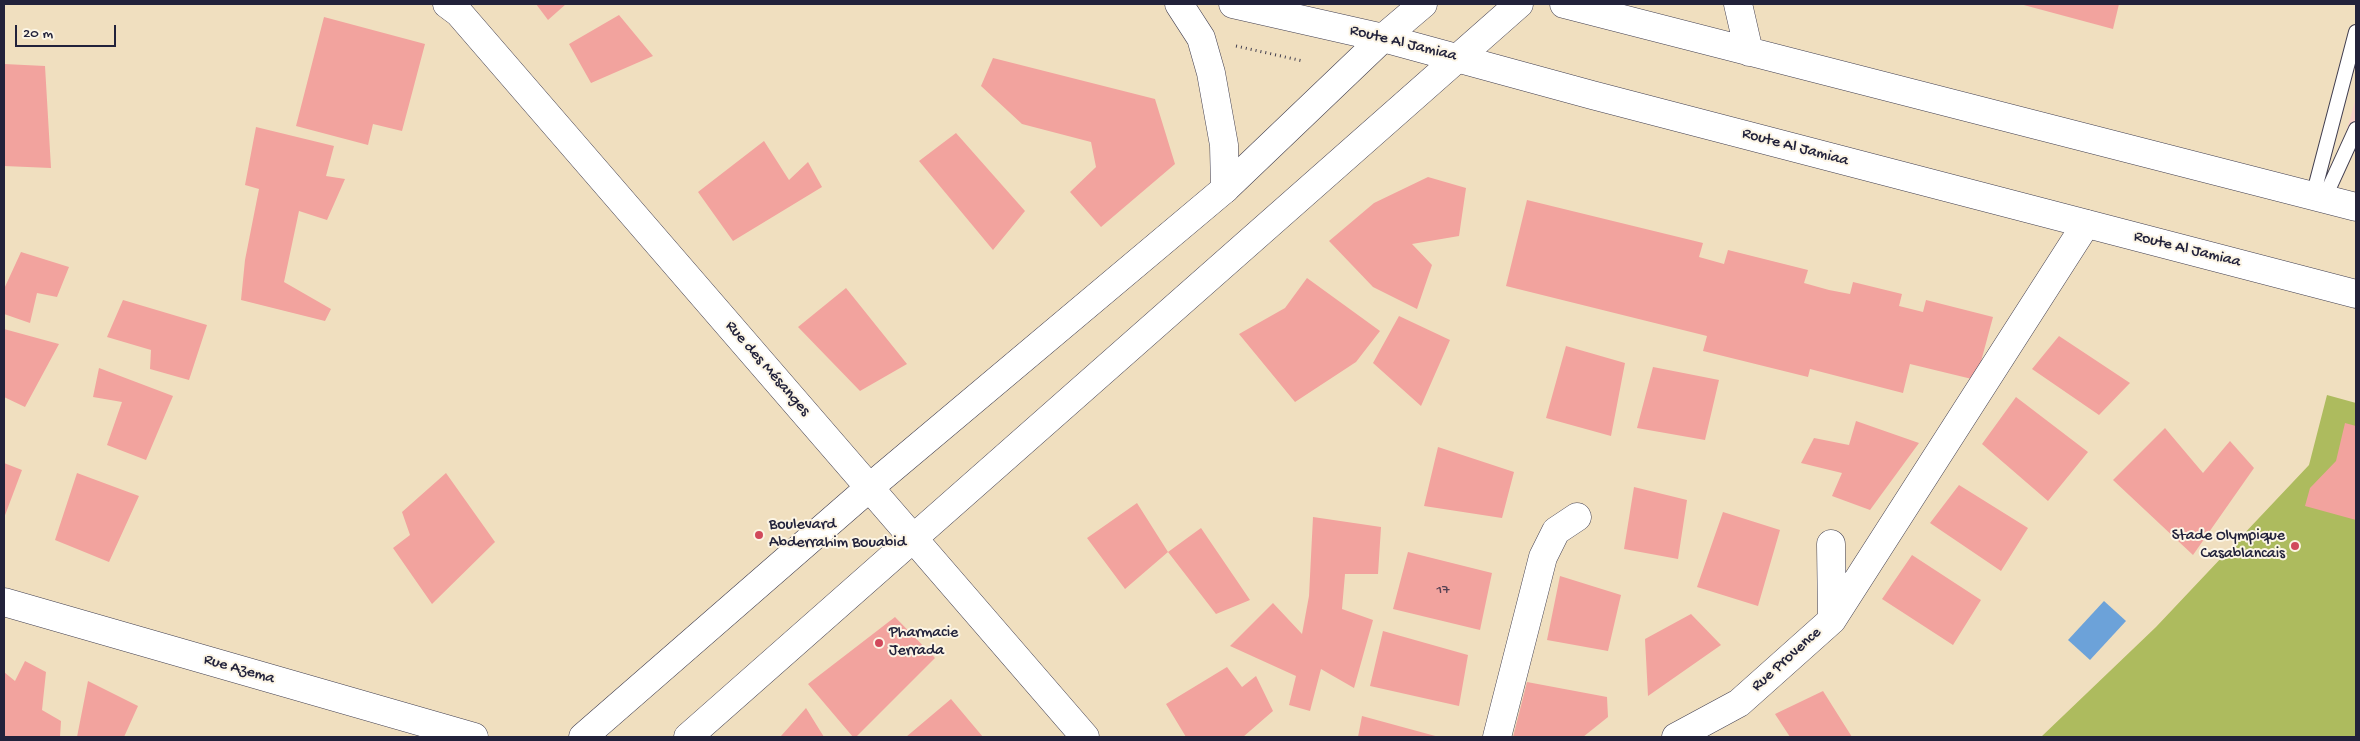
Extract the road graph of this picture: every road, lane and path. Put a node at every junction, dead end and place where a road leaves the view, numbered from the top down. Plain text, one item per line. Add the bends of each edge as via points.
1 (447, 4) edge
2 (1179, 4) edge
3 (1233, 4) edge
4 (1423, 4) edge
5 (1518, 4) edge
6 (1564, 4) edge
7 (1738, 4) edge
8 (2356, 32) edge
9 (1201, 38) junction
10 (1383, 38) junction
11 (1749, 52) junction
12 (1457, 58) junction
13 (1303, 61) dead end
14 (2356, 129) edge
15 (1225, 188) junction
16 (2318, 197) junction
17 (2356, 207) edge
18 (2086, 224) junction
19 (2356, 294) edge
20 (870, 488) junction
21 (1576, 517) dead end
22 (913, 539) junction
23 (1831, 544) dead end
24 (4, 602) edge
25 (1832, 620) junction
26 (474, 737) edge
27 (583, 737) edge
28 (688, 737) edge
29 (1085, 737) edge
30 (1497, 737) edge
31 (1676, 737) edge

1 - 20 street, Rue des Mésanges via 459,13
2 - 9 street
3 - 10 street, Route Al Jamiaa
4 - 10 street
5 - 12 street
6 - 11 street
7 - 11 street
8 - 16 lane
9 - 13 path
9 - 15 street via 1216,95 1224,144
10 - 12 street, Route Al Jamiaa
10 - 15 street
11 - 16 street
12 - 18 street, Route Al Jamiaa
12 - 22 street
14 - 16 lane
15 - 20 street
16 - 17 street
18 - 19 street, Route Al Jamiaa
18 - 25 street
20 - 22 street, Rue des Mésanges
20 - 27 street
21 - 30 street via 1556,531 1543,557
22 - 28 street
22 - 29 street, Rue des Mésanges
23 - 25 street, Rue Provence
24 - 26 street, Rue Azema
25 - 31 street, Rue Provence via 1739,703

